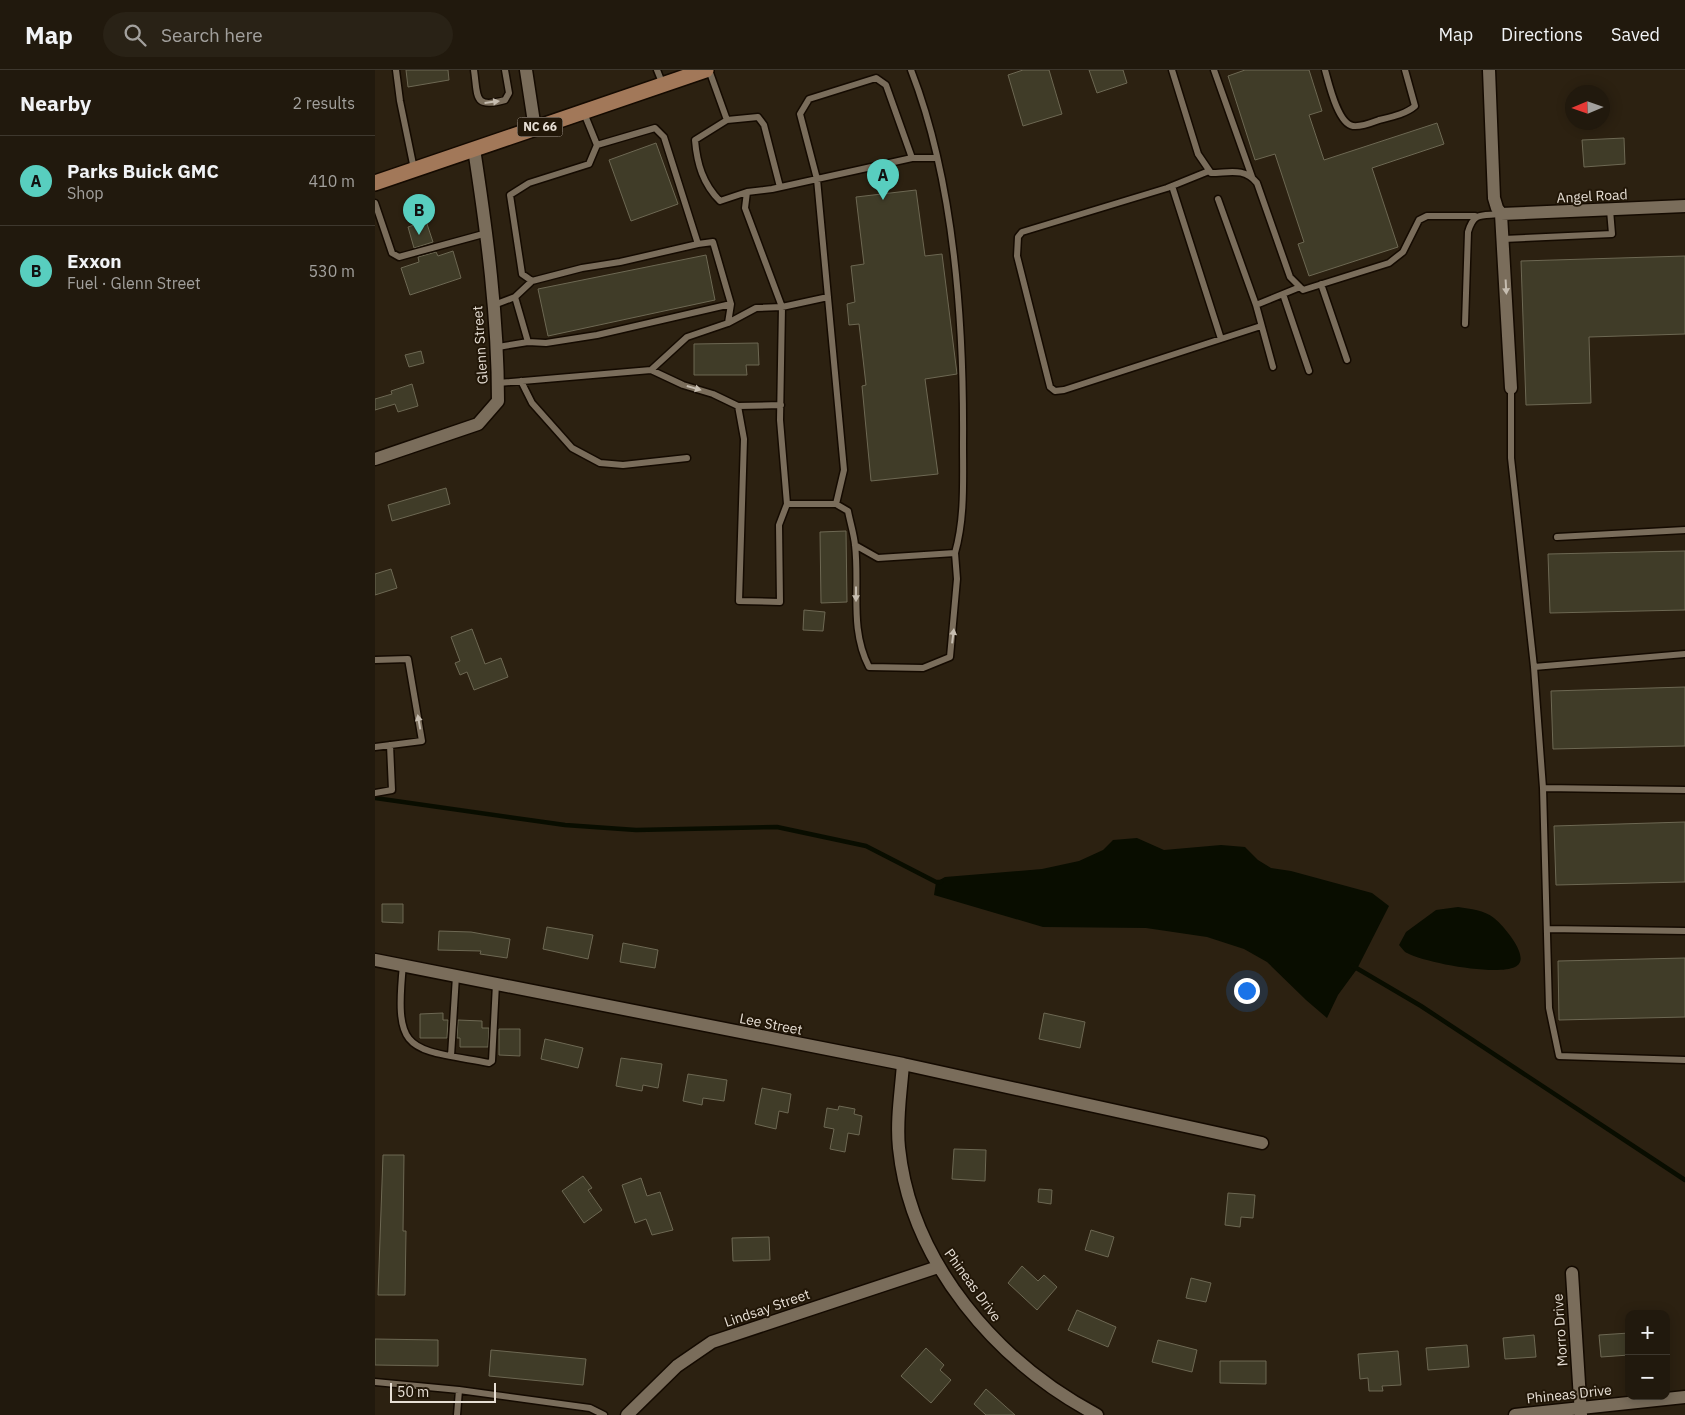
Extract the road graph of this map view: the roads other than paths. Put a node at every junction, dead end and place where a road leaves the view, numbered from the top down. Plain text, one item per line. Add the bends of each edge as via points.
1 (396, 70) edge
2 (475, 70) edge
3 (505, 70) edge
4 (527, 70) edge
5 (657, 70) edge
6 (705, 70) edge
7 (709, 70) edge
8 (911, 70) edge
9 (1172, 70) edge
10 (1214, 70) edge
11 (1325, 70) edge
12 (1405, 70) edge
13 (1489, 70) edge
14 (663, 85) junction
15 (584, 112) junction
16 (727, 120) junction
17 (535, 129) junction
18 (597, 145) junction
19 (474, 149) junction
20 (912, 158) junction
21 (936, 158) junction
22 (414, 170) junction
23 (1209, 171) junction
24 (1251, 176) junction
25 (817, 179) junction
26 (375, 183) edge
27 (1172, 186) junction
28 (780, 187) junction
29 (747, 192) junction
30 (1218, 199) dead end
31 (375, 203) edge
32 (1685, 206) edge
33 (1610, 210) junction
34 (1501, 214) junction
35 (1475, 216) junction
36 (487, 233) junction
37 (1503, 239) junction
38 (698, 244) junction
39 (531, 281) junction
40 (1321, 284) junction
41 (1299, 287) junction
42 (1283, 294) junction
43 (515, 297) junction
44 (828, 297) junction
45 (731, 304) junction
46 (1255, 304) junction
47 (493, 305) junction
48 (782, 307) junction
49 (728, 323) junction
50 (1465, 324) dead end
51 (1261, 326) junction
52 (1221, 339) junction
53 (528, 342) junction
54 (498, 347) junction
55 (1347, 360) dead end
56 (1273, 367) dead end
57 (651, 370) junction
58 (1309, 370) dead end
59 (521, 381) junction
60 (498, 383) junction
61 (1511, 388) joint
62 (781, 405) junction
63 (738, 406) junction
64 (375, 458) edge
65 (687, 458) dead end
66 (787, 504) junction
67 (835, 504) junction
68 (1685, 530) edge
69 (1557, 537) dead end
70 (855, 545) junction
71 (955, 553) junction
72 (1685, 654) edge
73 (375, 660) edge
74 (1534, 667) junction
75 (390, 745) junction
76 (375, 747) edge
77 (1543, 788) junction
78 (1685, 790) edge
79 (375, 793) edge
80 (1547, 929) junction
81 (1685, 931) edge
82 (375, 960) edge
83 (403, 965) junction
84 (456, 976) junction
85 (496, 984) junction
86 (451, 1056) junction
87 (1685, 1060) edge
88 (903, 1064) junction
89 (1262, 1143) dead end
90 (939, 1267) junction
91 (1572, 1273) dead end
92 (375, 1382) edge
93 (459, 1390) junction
94 (1685, 1397) edge
95 (1581, 1412) edge
96 (457, 1415) edge
97 (604, 1415) edge
98 (627, 1415) edge
99 (1097, 1415) edge
100 (1515, 1415) edge

1 - 22 lane
2 -> 3 lane via 478,98 489,104 505,100 509,92
4 - 17 street
5 - 14 lane
6 - 14 main road, NC 66
7 - 16 lane
8 - 21 lane via 927,110
9 - 23 lane via 1198,154
10 - 24 lane
11 - 12 lane via 1344,123 1352,126 1410,111 1415,106
13 - 34 street via 1494,198
14 - 15 main road, NC 66
15 - 17 main road, NC 66
15 - 18 lane
16 - 28 lane via 758,117 764,125
16 - 29 lane via 695,140 697,159 708,189 719,201
17 - 19 main road, NC 66
18 - 38 lane via 655,128 664,137
18 - 39 lane via 589,164 529,183 509,195 522,274
19 - 22 main road, NC 66
19 - 36 street, Glenn Street
20 - 21 lane
20 - 25 lane
20 - 25 lane via 886,85 876,78 809,99 800,114
21 - 71 lane via 958,292 964,392 962,531
22 - 26 main road, NC 66
23 - 24 lane via 1245,172
23 - 27 lane
24 - 41 lane via 1257,183 1291,277
25 - 28 lane
25 - 44 lane
27 - 52 lane
27 - 52 lane via 1022,232 1018,237 1017,256 1050,387 1055,391 1064,390
28 - 29 lane
29 - 48 lane via 745,208
30 - 46 lane
31 - 36 lane via 392,253 399,257
32 - 33 street, Angel Road
33 - 34 street, Angel Road
33 - 37 lane via 1612,234
34 - 35 lane
34 - 37 street
35 - 40 lane via 1427,216 1419,220 1398,258
35 - 50 lane via 1468,232
36 - 47 street, Glenn Street
37 -> 61 street
38 - 39 lane
38 - 45 lane via 713,242
39 - 43 lane
40 - 41 lane via 1303,290
40 - 55 lane
41 - 42 lane
42 - 46 lane
42 - 58 lane
43 - 47 lane
43 - 53 lane
44 - 48 lane
44 - 67 lane via 844,470
45 - 49 lane
45 - 53 lane via 597,335 546,343
46 - 51 lane
47 - 54 street, Glenn Street
48 - 49 lane via 756,308
48 - 62 lane
49 - 57 lane via 687,337
51 - 52 lane
51 - 56 lane
53 - 54 lane
54 - 60 street, Glenn Street
57 - 59 lane
57 -> 63 lane
59 - 60 lane
59 - 65 lane via 532,403 572,448 600,463 623,466
60 - 64 street, Glenn Street via 498,401 478,424
61 - 74 lane via 1511,458
62 - 63 lane
62 - 66 lane
63 - 66 lane via 744,439 739,601 780,602 779,525
66 - 67 lane
67 - 70 lane via 848,511
68 - 69 lane
70 - 71 lane via 878,558
70 -> 71 lane via 856,627 861,651 869,667 923,668 950,657 957,579
72 - 74 lane
75 -> 73 lane via 422,741 408,659
74 - 77 lane
75 - 76 lane
75 - 79 lane via 392,790
77 - 78 lane
77 - 80 lane
80 - 81 lane
80 - 87 lane via 1549,1008 1559,1056
82 - 83 street, Lee Street
83 - 84 street, Lee Street
83 - 86 lane via 400,1002 405,1034 412,1044
84 - 85 street, Lee Street
84 - 86 lane
85 - 86 lane via 492,1061
85 - 88 street, Lee Street
88 - 89 street, Lee Street
88 - 90 street, Phineas Drive via 899,1148 909,1199
90 - 98 street, Lindsay Street via 713,1342 677,1366
90 - 99 street, Phineas Drive via 990,1334 1017,1361 1042,1381
91 - 95 street, Morro Drive
92 - 93 lane
93 - 96 lane
93 - 97 lane via 590,1408
94 - 95 street, Phineas Drive
95 - 100 street, Phineas Drive

